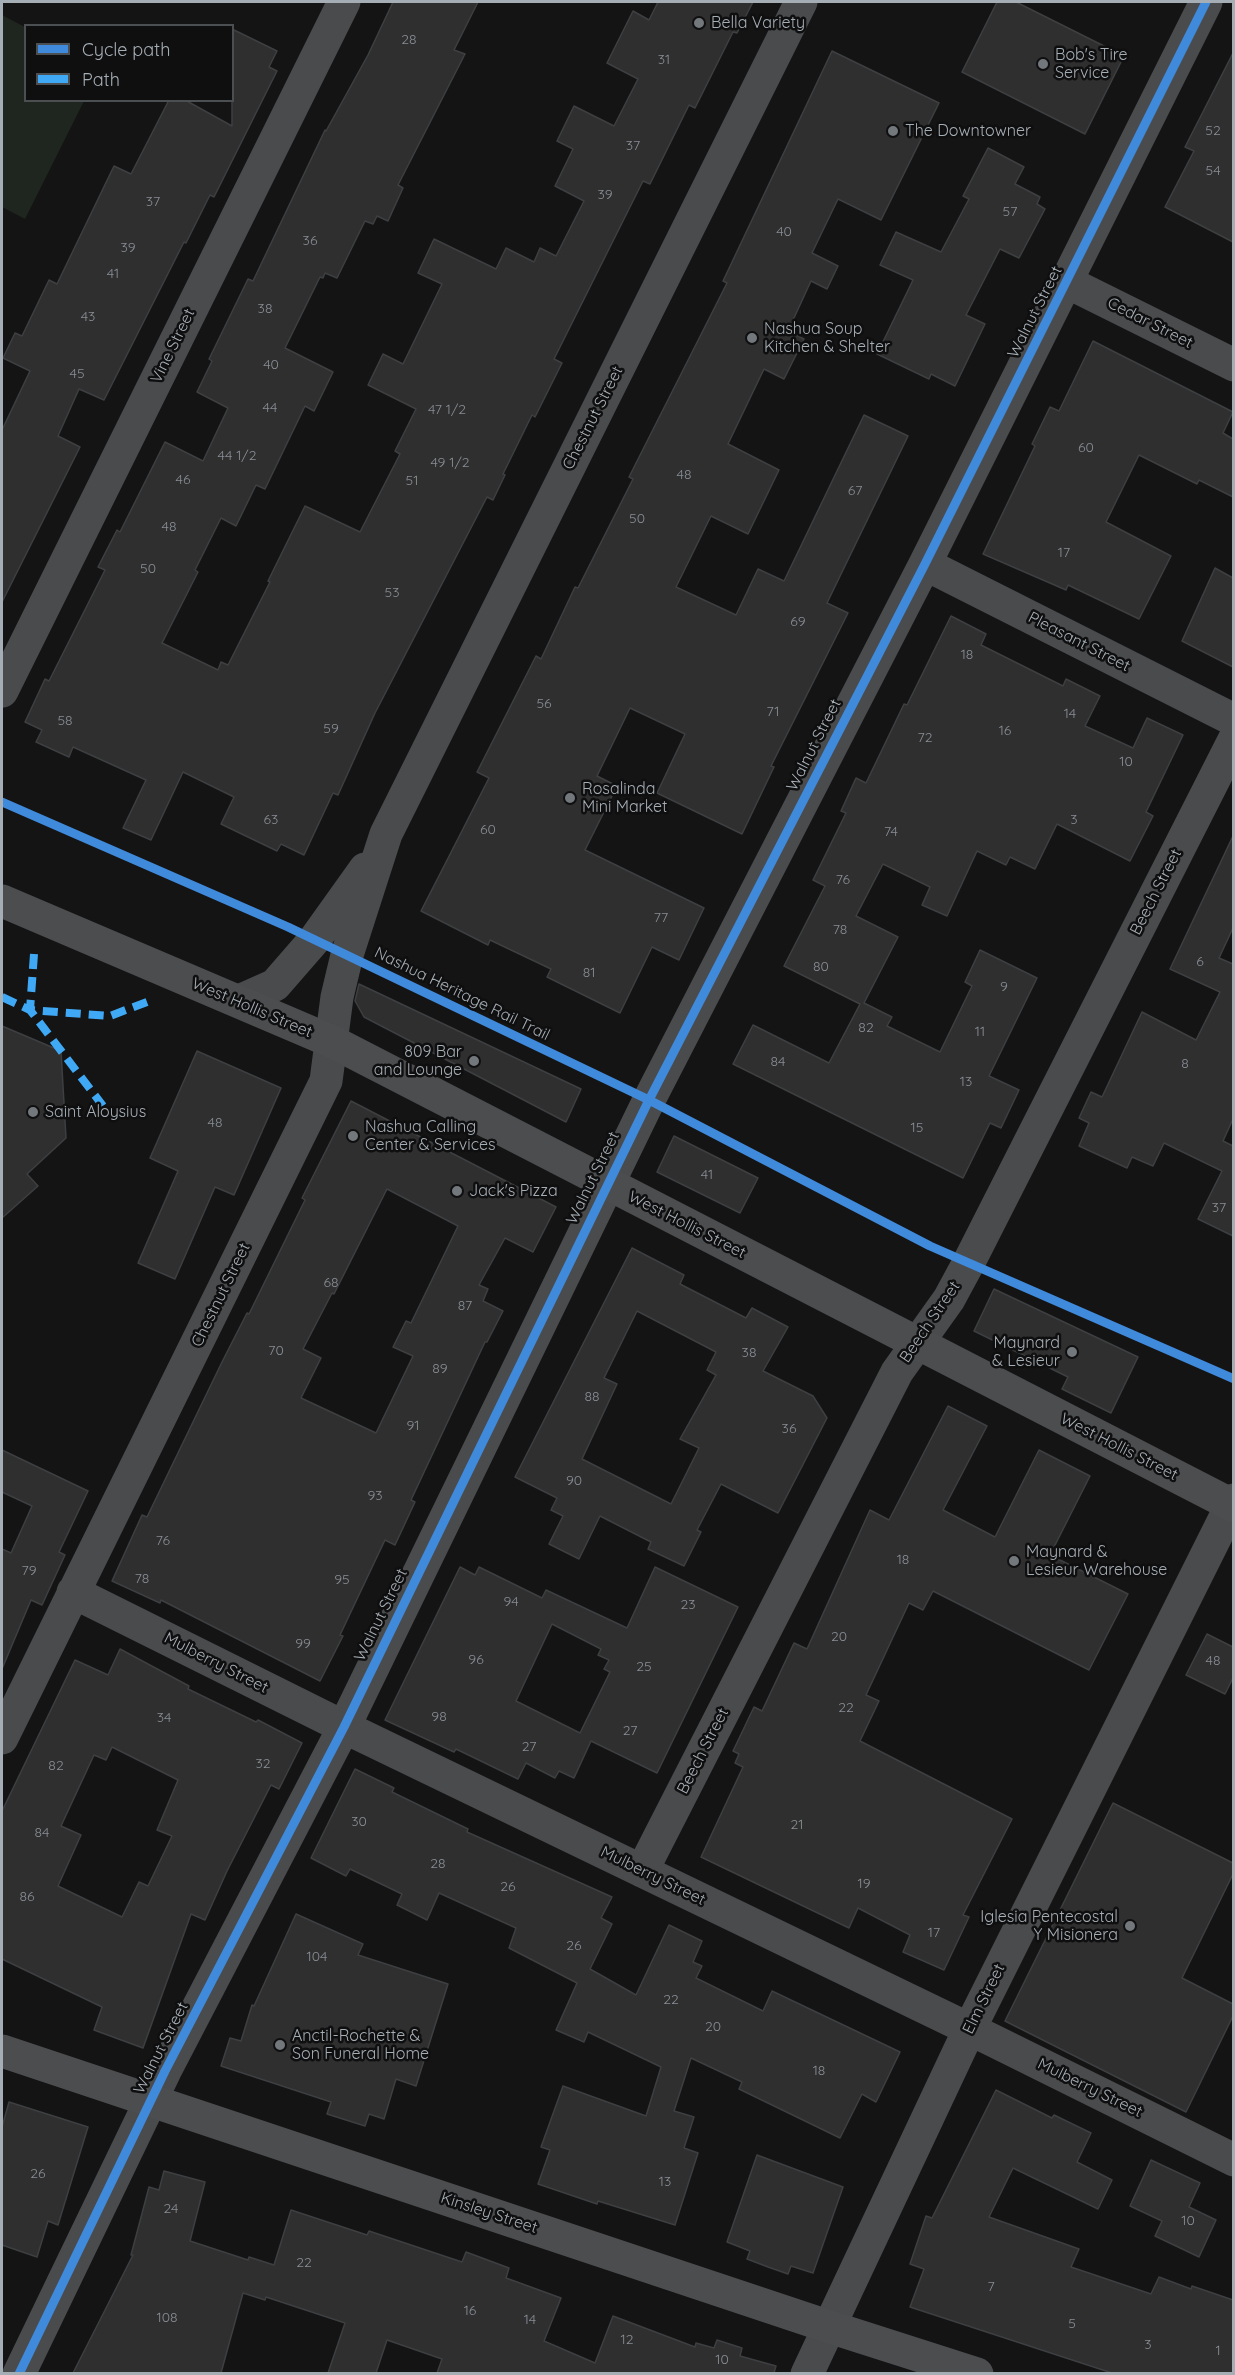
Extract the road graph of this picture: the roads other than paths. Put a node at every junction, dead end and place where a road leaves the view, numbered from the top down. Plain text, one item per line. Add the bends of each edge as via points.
1 (344, 2) edge
2 (1206, 2) edge
3 (797, 3) edge
4 (1067, 282) junction
5 (1233, 365) edge
6 (924, 564) junction
7 (2, 690) edge
8 (1233, 720) edge
9 (1233, 740) edge
10 (386, 834) junction
11 (2, 901) edge
12 (239, 1001) junction
13 (333, 1042) junction
14 (607, 1185) junction
15 (917, 1343) junction
16 (1233, 1504) edge
17 (73, 1592) junction
18 (344, 1727) junction
19 (2, 1738) edge
20 (642, 1871) junction
21 (969, 2030) junction
22 (2, 2051) edge
23 (151, 2102) junction
24 (1233, 2160) edge
25 (830, 2327) junction
26 (19, 2373) edge
27 (807, 2373) edge
28 (977, 2373) edge

1 - 7 street, Vine Street
2 - 4 street, Walnut Street
3 - 10 street, Chestnut Street
4 - 5 street, Cedar Street
4 - 6 street, Walnut Street
6 - 8 street, Pleasant Street
6 - 14 street, Walnut Street
9 - 15 street, Beech Street via 969,1262 949,1299
10 - 12 street, Chestnut Street via 315,939 281,978
10 - 13 street, Chestnut Street via 337,997
11 - 12 main road, West Hollis Street
12 - 13 main road, West Hollis Street
13 - 14 main road, West Hollis Street
13 - 17 street, Chestnut Street via 326,1081
14 - 15 main road, West Hollis Street
14 - 18 street, Walnut Street
15 - 16 main road, West Hollis Street
15 - 20 street, Beech Street via 897,1372
16 - 21 street, Elm Street
17 - 18 street, Mulberry Street
17 - 19 street, Chestnut Street
18 - 20 street, Mulberry Street
18 - 23 street, Walnut Street
20 - 21 street, Mulberry Street
21 - 24 street, Mulberry Street
21 - 25 street, Elm Street
22 - 23 main road, Kinsley Street
23 - 25 main road, Kinsley Street
23 - 26 street, Walnut Street
25 - 27 street, Elm Street
25 - 28 main road, Kinsley Street

